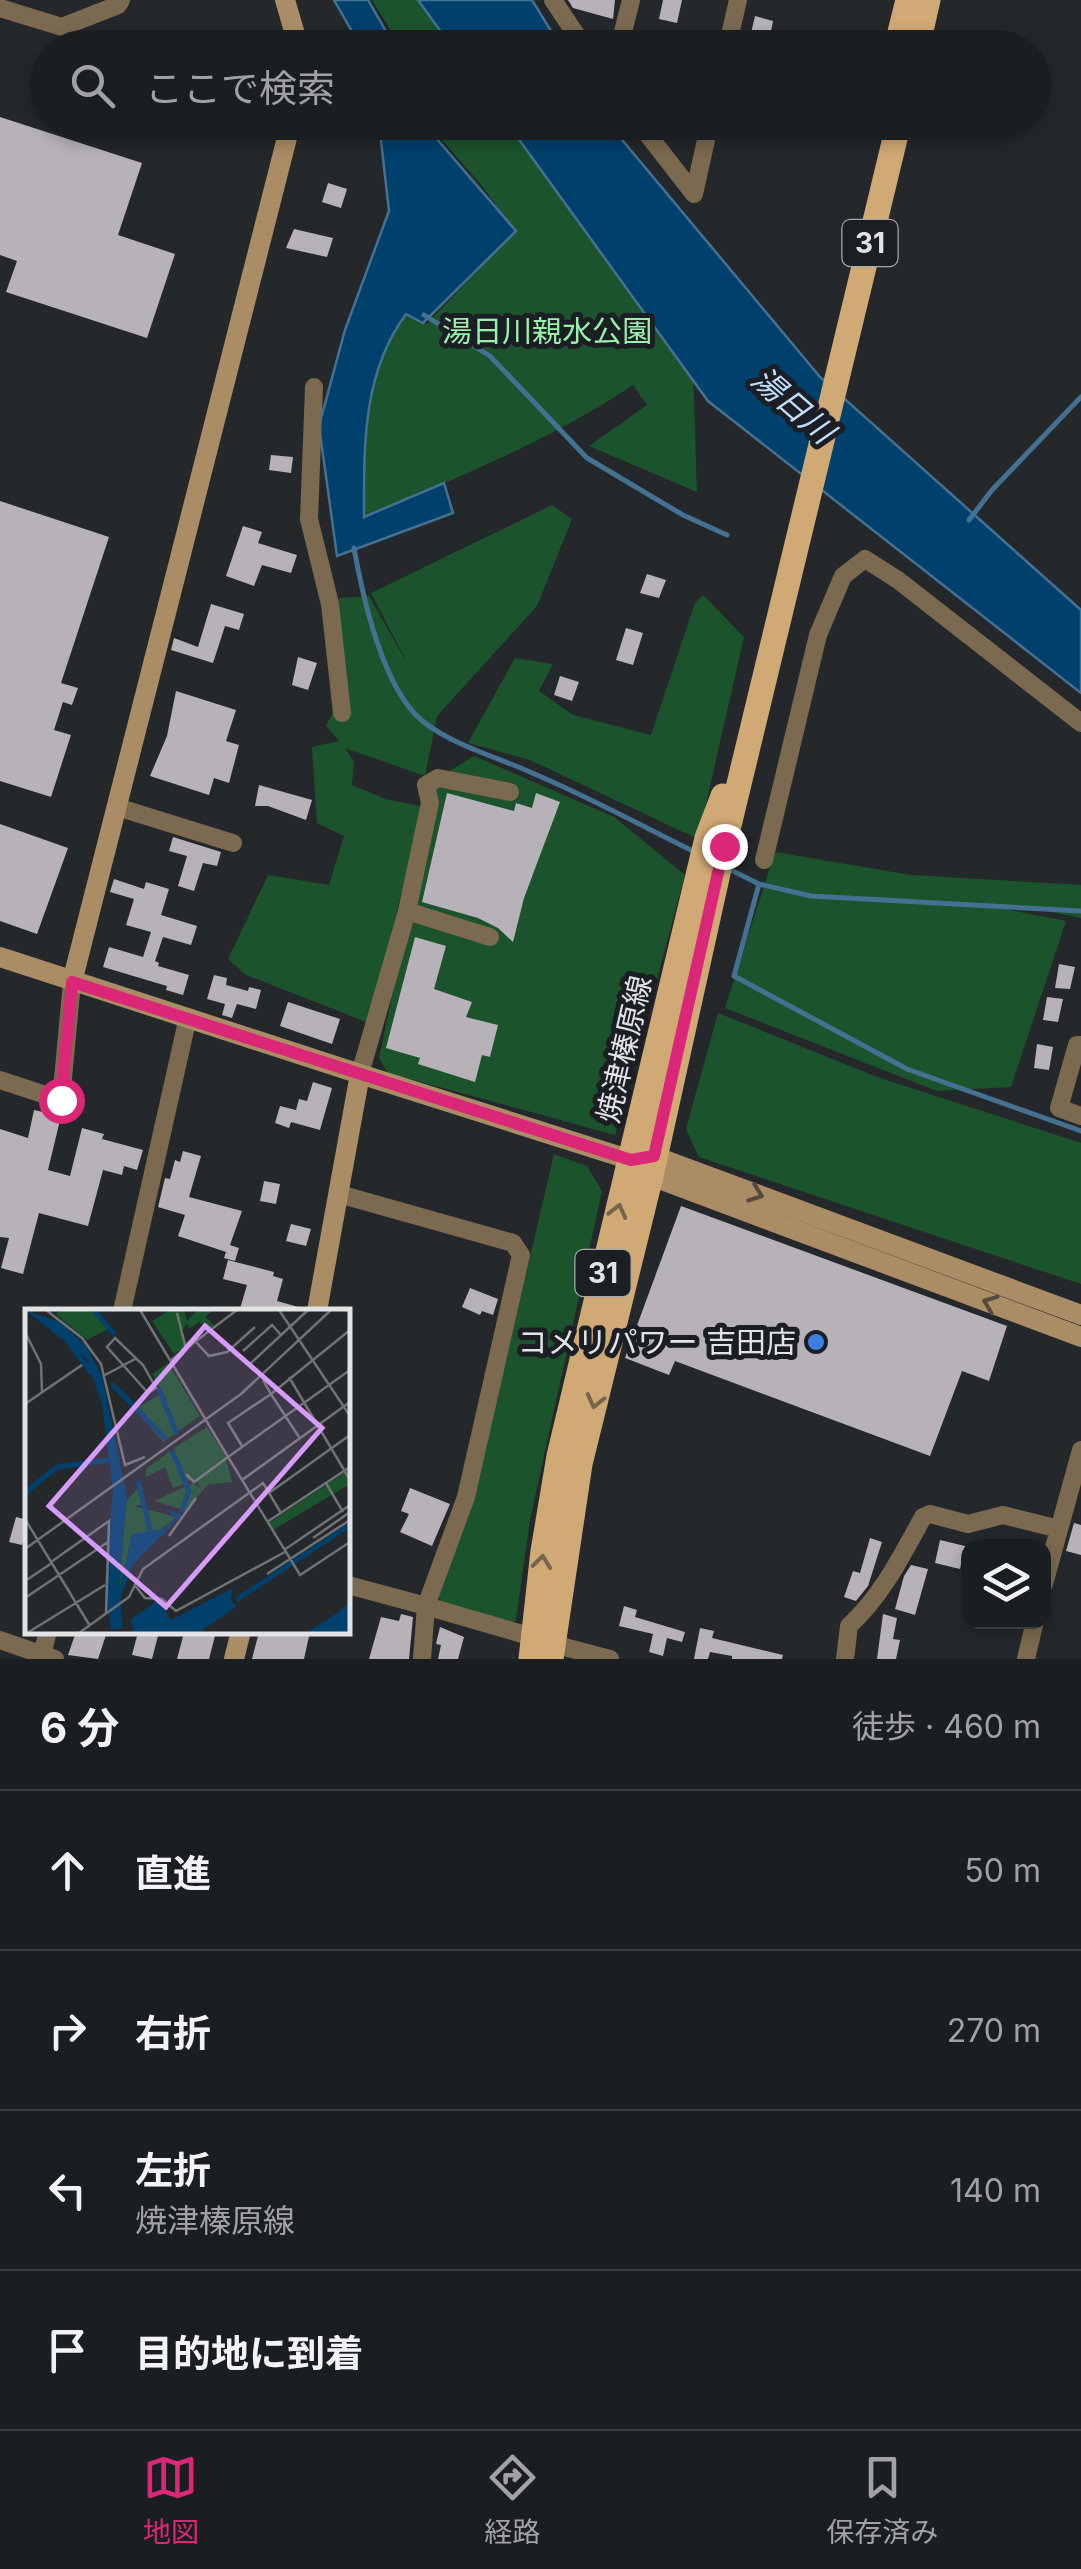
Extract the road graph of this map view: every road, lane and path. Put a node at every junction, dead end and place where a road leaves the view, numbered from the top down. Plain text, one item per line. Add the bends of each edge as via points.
1 (121, 0) edge
2 (285, 0) edge
3 (552, 0) edge
4 (631, 0) edge
5 (738, 0) edge
6 (908, 0) edge
7 (928, 0) edge
8 (0, 8) edge
9 (296, 30) edge
10 (573, 30) edge
11 (624, 30) edge
12 (731, 30) edge
13 (900, 30) edge
14 (921, 30) edge
15 (286, 140) edge
16 (652, 140) edge
17 (706, 140) edge
18 (880, 140) edge
19 (895, 140) edge
20 (841, 364) junction
21 (314, 387) dead end
22 (342, 713) dead end
23 (1081, 723) edge
24 (510, 792) dead end
25 (116, 807) junction
26 (233, 843) dead end
27 (764, 860) dead end
28 (407, 912) junction
29 (490, 937) dead end
30 (0, 957) edge
31 (72, 982) junction
32 (188, 1017) junction
33 (1081, 1045) edge
34 (360, 1074) junction
35 (0, 1080) edge
36 (1081, 1116) edge
37 (645, 1164) junction
38 (339, 1194) junction
39 (123, 1309) edge
40 (318, 1309) edge
41 (1081, 1314) edge
42 (1081, 1337) edge
43 (1081, 1452) edge
44 (1059, 1529) junction
45 (1051, 1558) edge
46 (350, 1586) edge
47 (426, 1606) junction
48 (1032, 1629) edge
49 (240, 1634) edge
50 (0, 1640) edge
51 (542, 1650) edge
52 (46, 1658) edge
53 (234, 1659) edge
54 (422, 1659) edge
55 (610, 1659) edge
56 (845, 1659) edge
57 (1026, 1659) edge

1 - 8 street via 62,27
2 - 9 street
3 - 10 street
4 - 11 street
5 - 12 street
6 - 13 main road
7 - 14 main road
15 - 25 street
16 - 17 street via 694,194
18 - 20 main road, 焼津榛原線 / 31
19 - 20 main road, 焼津榛原線 / 31
20 - 37 main road, 焼津榛原線 / 31 via 761,696 716,842
21 - 22 street via 310,519 330,604
23 - 27 street via 865,560 842,576 818,636
24 - 28 street via 438,778 426,785 430,803
25 - 26 street
25 - 31 street
28 - 29 street
28 - 34 street
30 - 31 street
31 - 32 street
31 - 35 street via 61,1100
32 - 34 street
32 - 39 street
33 - 36 street via 1058,1108
34 - 37 street
34 - 38 street
37 -> 41 street
42 -> 37 street
37 - 51 main road, 焼津榛原線 / 31
38 - 40 street
38 - 47 street via 513,1243 522,1255 466,1497
43 - 44 street
44 - 45 street
44 - 56 street via 1003,1514 968,1524 923,1517 872,1604 848,1626
46 - 47 street
47 - 51 street
47 - 54 street
48 - 57 street
49 - 53 street
50 - 52 street
51 - 55 street

